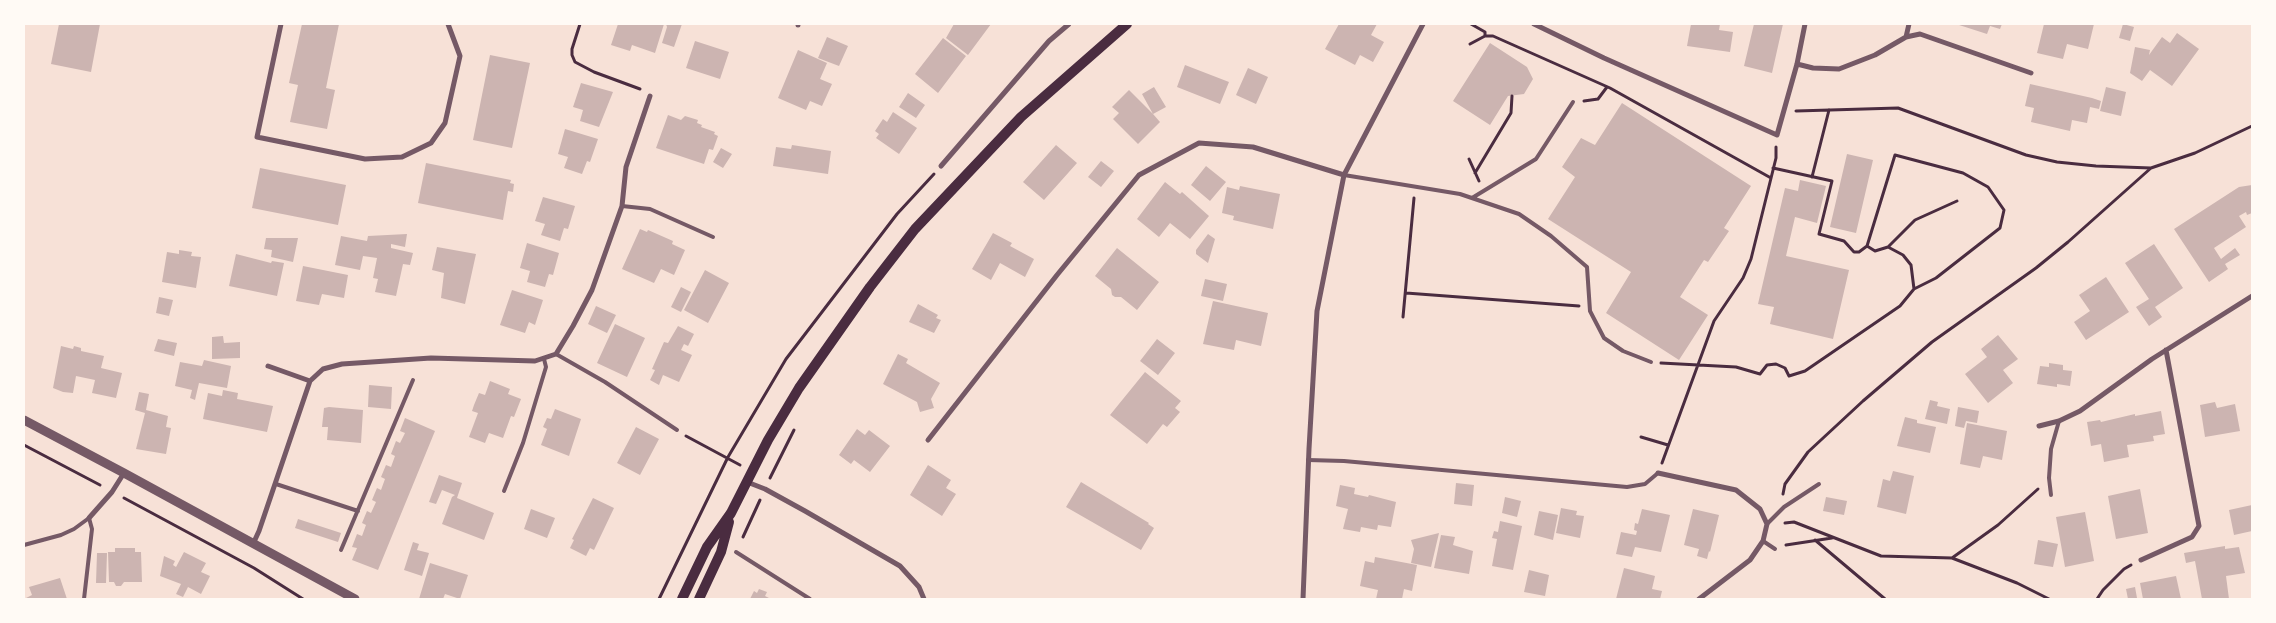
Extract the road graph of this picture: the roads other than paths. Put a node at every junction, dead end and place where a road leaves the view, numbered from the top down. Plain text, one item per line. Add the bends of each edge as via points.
1 (281, 24) edge
2 (448, 24) edge
3 (1068, 24) edge
4 (1127, 24) edge
5 (1423, 24) edge
6 (1534, 24) edge
7 (1805, 24) edge
8 (1909, 24) edge
9 (1906, 37) junction
10 (1798, 64) junction
11 (2031, 72) dead end
12 (650, 96) road end
13 (1573, 102) road end
14 (941, 166) dead end
15 (1344, 175) junction
16 (1472, 198) junction
17 (622, 206) junction
18 (713, 237) dead end
19 (2252, 296) edge
20 (2166, 350) junction
21 (556, 354) junction
22 (544, 359) junction
23 (1651, 362) road end
24 (268, 366) dead end
25 (413, 380) dead end
26 (310, 381) junction
27 (24, 420) edge
28 (2059, 421) junction
29 (2039, 426) dead end
30 (677, 430) road end
31 (928, 440) dead end
32 (1308, 460) junction
33 (124, 473) junction
34 (1658, 473) joint
35 (749, 477) junction
36 (276, 484) junction
37 (1819, 484) dead end
38 (504, 491) dead end
39 (2051, 495) dead end
40 (358, 511) junction
41 (731, 513) junction
42 (89, 518) junction
43 (1767, 524) junction
44 (1763, 541) junction
45 (253, 544) junction
46 (24, 545) edge
47 (1775, 549) road end
48 (341, 550) dead end
49 (736, 552) road end
50 (2141, 560) road end
51 (84, 599) edge
52 (355, 599) edge
53 (682, 599) edge
54 (699, 599) edge
55 (810, 599) edge
56 (924, 599) edge
57 (1303, 599) edge
58 (1699, 599) edge

1 - 2 street via 257,137 365,159 402,157 431,143 445,123 460,56
3 - 14 street via 1049,41
4 - 35 main road via 1021,117 915,230 829,344 777,425
5 - 15 street
6 - 10 street via 1778,135
7 - 10 street
8 - 9 street
9 - 10 street via 1839,69
9 - 11 street via 1920,34
12 - 17 street via 626,167
13 - 16 lane via 1536,159
15 - 16 lane
15 - 31 street via 1253,147 1198,143 1140,175
15 - 32 street via 1317,311
16 - 23 lane via 1519,214 1587,267 1590,307 1604,338 1623,351
17 - 18 lane via 650,209
17 - 21 street via 592,290
19 - 20 street
20 - 28 street via 2080,411
20 - 50 street via 2199,526 2192,537
21 - 22 street
21 - 30 lane
22 - 26 street via 430,358 342,364 323,369
22 - 38 lane via 546,367 523,443
24 - 26 street
25 - 40 lane
26 - 36 street
27 - 33 street
28 - 29 street
28 - 39 lane via 2051,449
32 - 34 lane via 1627,486 1645,484
32 - 57 street
33 - 42 street
33 - 45 street
34 - 43 street via 1736,490 1760,508
35 - 41 main road
35 - 56 street via 900,566 919,587
36 - 40 lane
36 - 45 street
37 - 43 lane via 1784,506
40 - 48 lane
41 - 53 main road via 707,547
41 - 54 main road via 720,552
42 - 46 lane via 61,535
42 - 51 lane via 92,529
43 - 44 street
44 - 47 lane
44 - 58 street via 1750,560
45 - 52 street
49 - 55 lane

